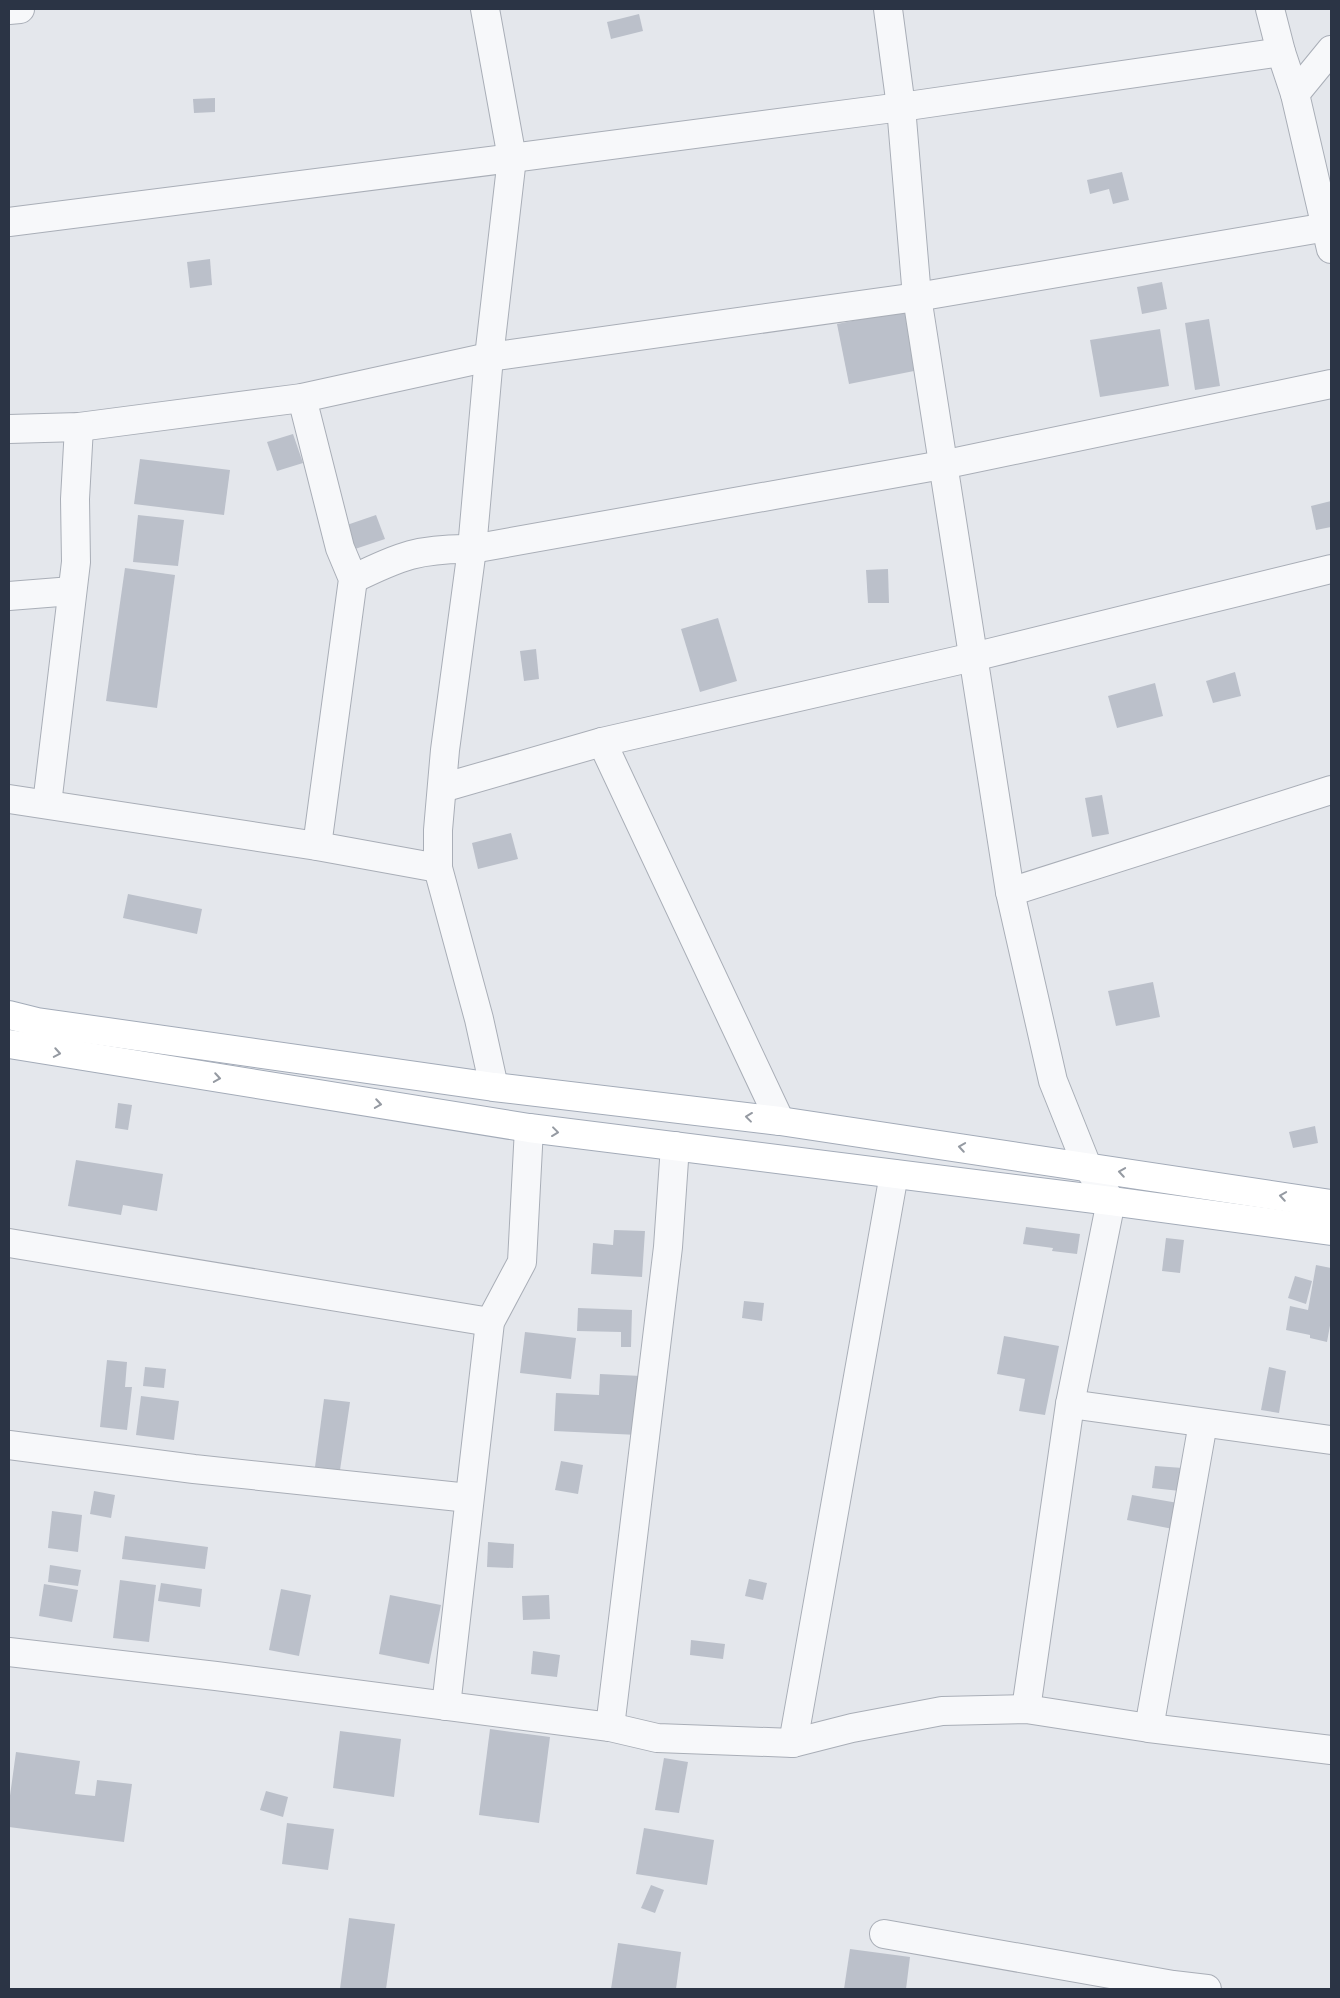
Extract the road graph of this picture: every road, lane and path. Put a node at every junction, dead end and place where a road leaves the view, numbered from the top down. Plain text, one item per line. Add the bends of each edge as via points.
1 (20, 9) edge
2 (485, 9) edge
3 (888, 9) edge
4 (1270, 9) edge
5 (9, 10) edge
6 (1331, 50) edge
7 (1281, 52) junction
8 (1295, 94) junction
9 (901, 107) junction
10 (512, 158) junction
11 (9, 222) edge
12 (1329, 238) edge
13 (917, 297) junction
14 (490, 357) junction
15 (1331, 384) edge
16 (302, 398) junction
17 (79, 427) junction
18 (9, 429) edge
19 (942, 465) junction
20 (472, 549) junction
21 (1331, 569) edge
22 (353, 579) junction
23 (72, 591) junction
24 (9, 596) edge
25 (973, 657) junction
26 (602, 742) junction
27 (442, 788) junction
28 (1331, 790) edge
29 (9, 799) edge
30 (47, 804) junction
31 (317, 846) junction
32 (438, 868) junction
33 (1010, 892) junction
34 (9, 1015) edge
35 (9, 1044) edge
36 (494, 1087) junction
37 (780, 1121) junction
38 (529, 1128) junction
39 (675, 1146) junction
40 (1087, 1166) junction
41 (894, 1174) junction
42 (1111, 1201) junction
43 (1331, 1204) edge
44 (1331, 1231) edge
45 (9, 1243) edge
46 (490, 1322) junction
47 (1070, 1404) junction
48 (1203, 1423) junction
49 (1331, 1440) edge
50 (9, 1445) edge
51 (469, 1498) junction
52 (9, 1652) edge
53 (446, 1706) junction
54 (1026, 1709) junction
55 (610, 1727) junction
56 (1149, 1728) junction
57 (793, 1743) junction
58 (1331, 1750) edge
59 (884, 1934) dead end
60 (1207, 1989) edge

1 - 5 street
2 - 10 street
3 - 9 street
4 - 7 street
6 - 8 street
7 - 8 street
7 - 9 street
8 - 12 street
9 - 10 street
9 - 13 street
10 - 11 street
10 - 14 street
12 - 13 street
13 - 14 street
13 - 19 street
14 - 16 street
14 - 20 street
15 - 19 street
16 - 17 street
16 - 22 street via 340,548
17 - 18 street
17 - 23 street via 76,562
19 - 20 street
19 - 25 street
20 - 22 street via 442,548 416,553 397,558
20 - 27 street
21 - 25 street
22 - 31 street
23 - 24 street
23 - 30 street
25 - 26 street
25 - 33 street
26 - 27 street
26 - 37 street
27 - 32 street
28 - 33 street
29 - 30 street
30 - 31 street
31 - 32 street
32 - 36 street
33 - 40 street via 1053,1081
34 - 36 main road via 37,1022
35 -> 38 main road
37 -> 36 main road
40 -> 37 main road
38 -> 39 main road
38 - 46 street via 522,1262
39 - 41 main road
39 - 55 street via 668,1247
40 - 42 street
43 -> 40 main road
41 - 42 main road
41 - 57 street
42 - 44 main road
42 - 47 street
45 - 46 street
46 - 51 street
47 - 48 street
47 - 54 street
48 - 49 street
48 - 56 street
50 - 51 street
51 - 53 street
52 - 53 street
53 - 55 street
54 - 56 street
54 - 57 street via 942,1711
55 - 57 street via 657,1738
56 - 58 street
59 - 60 street

